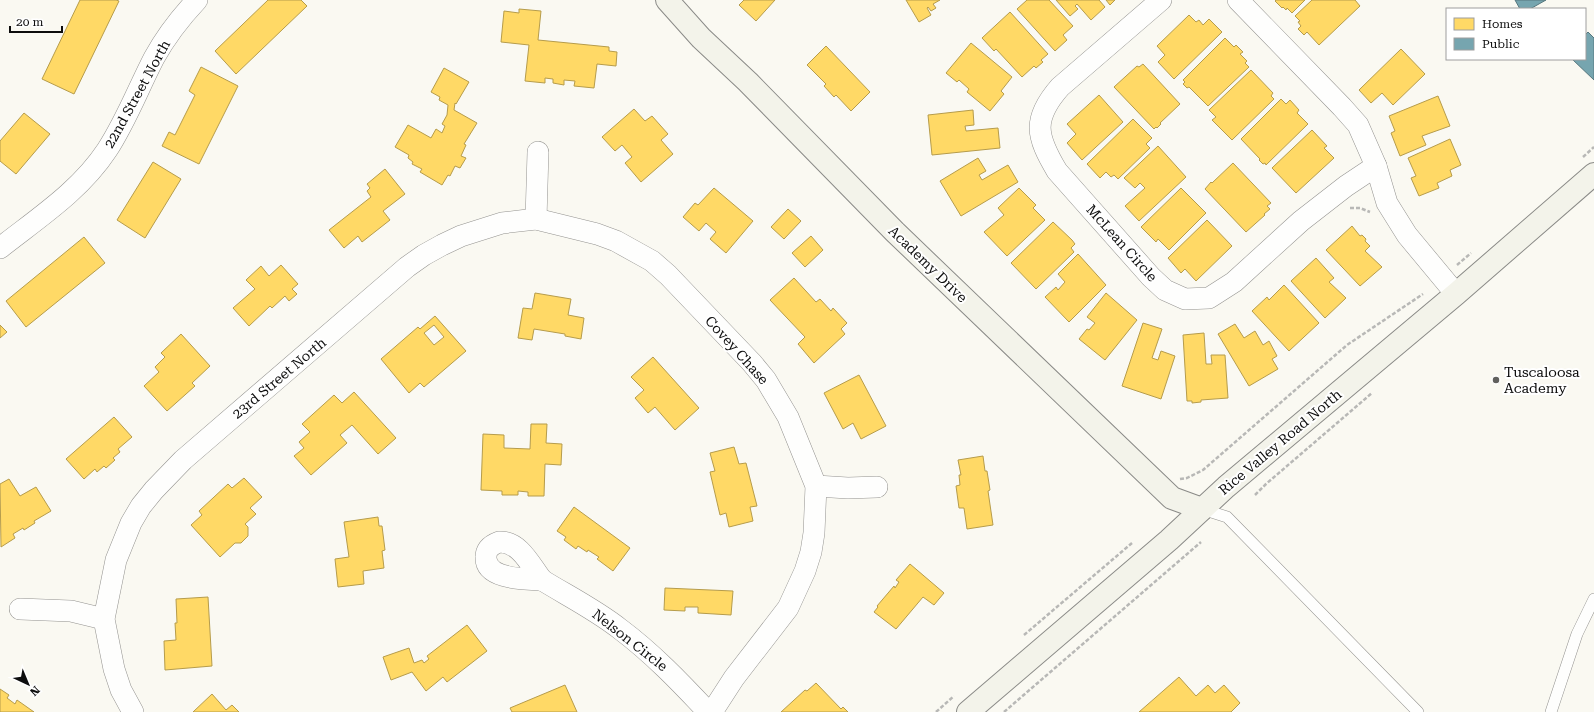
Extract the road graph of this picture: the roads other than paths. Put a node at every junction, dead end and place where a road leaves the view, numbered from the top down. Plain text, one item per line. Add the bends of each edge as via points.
1 (197, 0) edge
2 (666, 0) edge
3 (1160, 0) edge
4 (1238, 0) edge
5 (538, 152) dead end
6 (1376, 166) junction
7 (1594, 174) edge
8 (536, 219) junction
9 (0, 248) edge
10 (1456, 294) junction
11 (816, 486) junction
12 (876, 487) dead end
13 (1202, 509) junction
14 (542, 580) dead end
15 (1594, 599) edge
16 (20, 609) dead end
17 (104, 619) junction
18 (970, 706) edge
19 (133, 712) edge
20 (708, 712) edge
21 (712, 712) edge
22 (1418, 712) edge
23 (1551, 712) edge

1 - 9 street, 22nd Street North via 154,57 117,133 94,167 65,198
2 - 13 street, Academy Drive via 895,232 1172,498
3 - 6 street, McLean Circle via 1060,87 1048,101 1041,117 1040,134 1045,152 1057,171 1151,277 1166,290 1185,299 1209,298 1234,282 1340,190
4 - 6 street via 1358,125
5 - 8 street
6 - 10 street via 1387,203 1407,235
7 - 10 street, Rice Valley Road North
8 - 11 street, Covey Chase via 577,228 616,241 652,261 668,275 766,380 788,417
8 - 17 street, 23rd Street North via 502,223 461,236 424,255 183,460 154,490 131,523 116,560
10 - 13 street, Rice Valley Road North via 1226,486
11 - 12 street
11 - 21 street, Covey Chase via 811,552 798,590 788,608 734,678
13 - 18 street, Rice Valley Road North
13 - 22 lane via 1227,517
14 - 20 street, Nelson Circle via 619,628 667,669
15 - 23 lane via 1577,634
16 - 17 street via 72,612
17 - 19 street via 114,669 121,690

